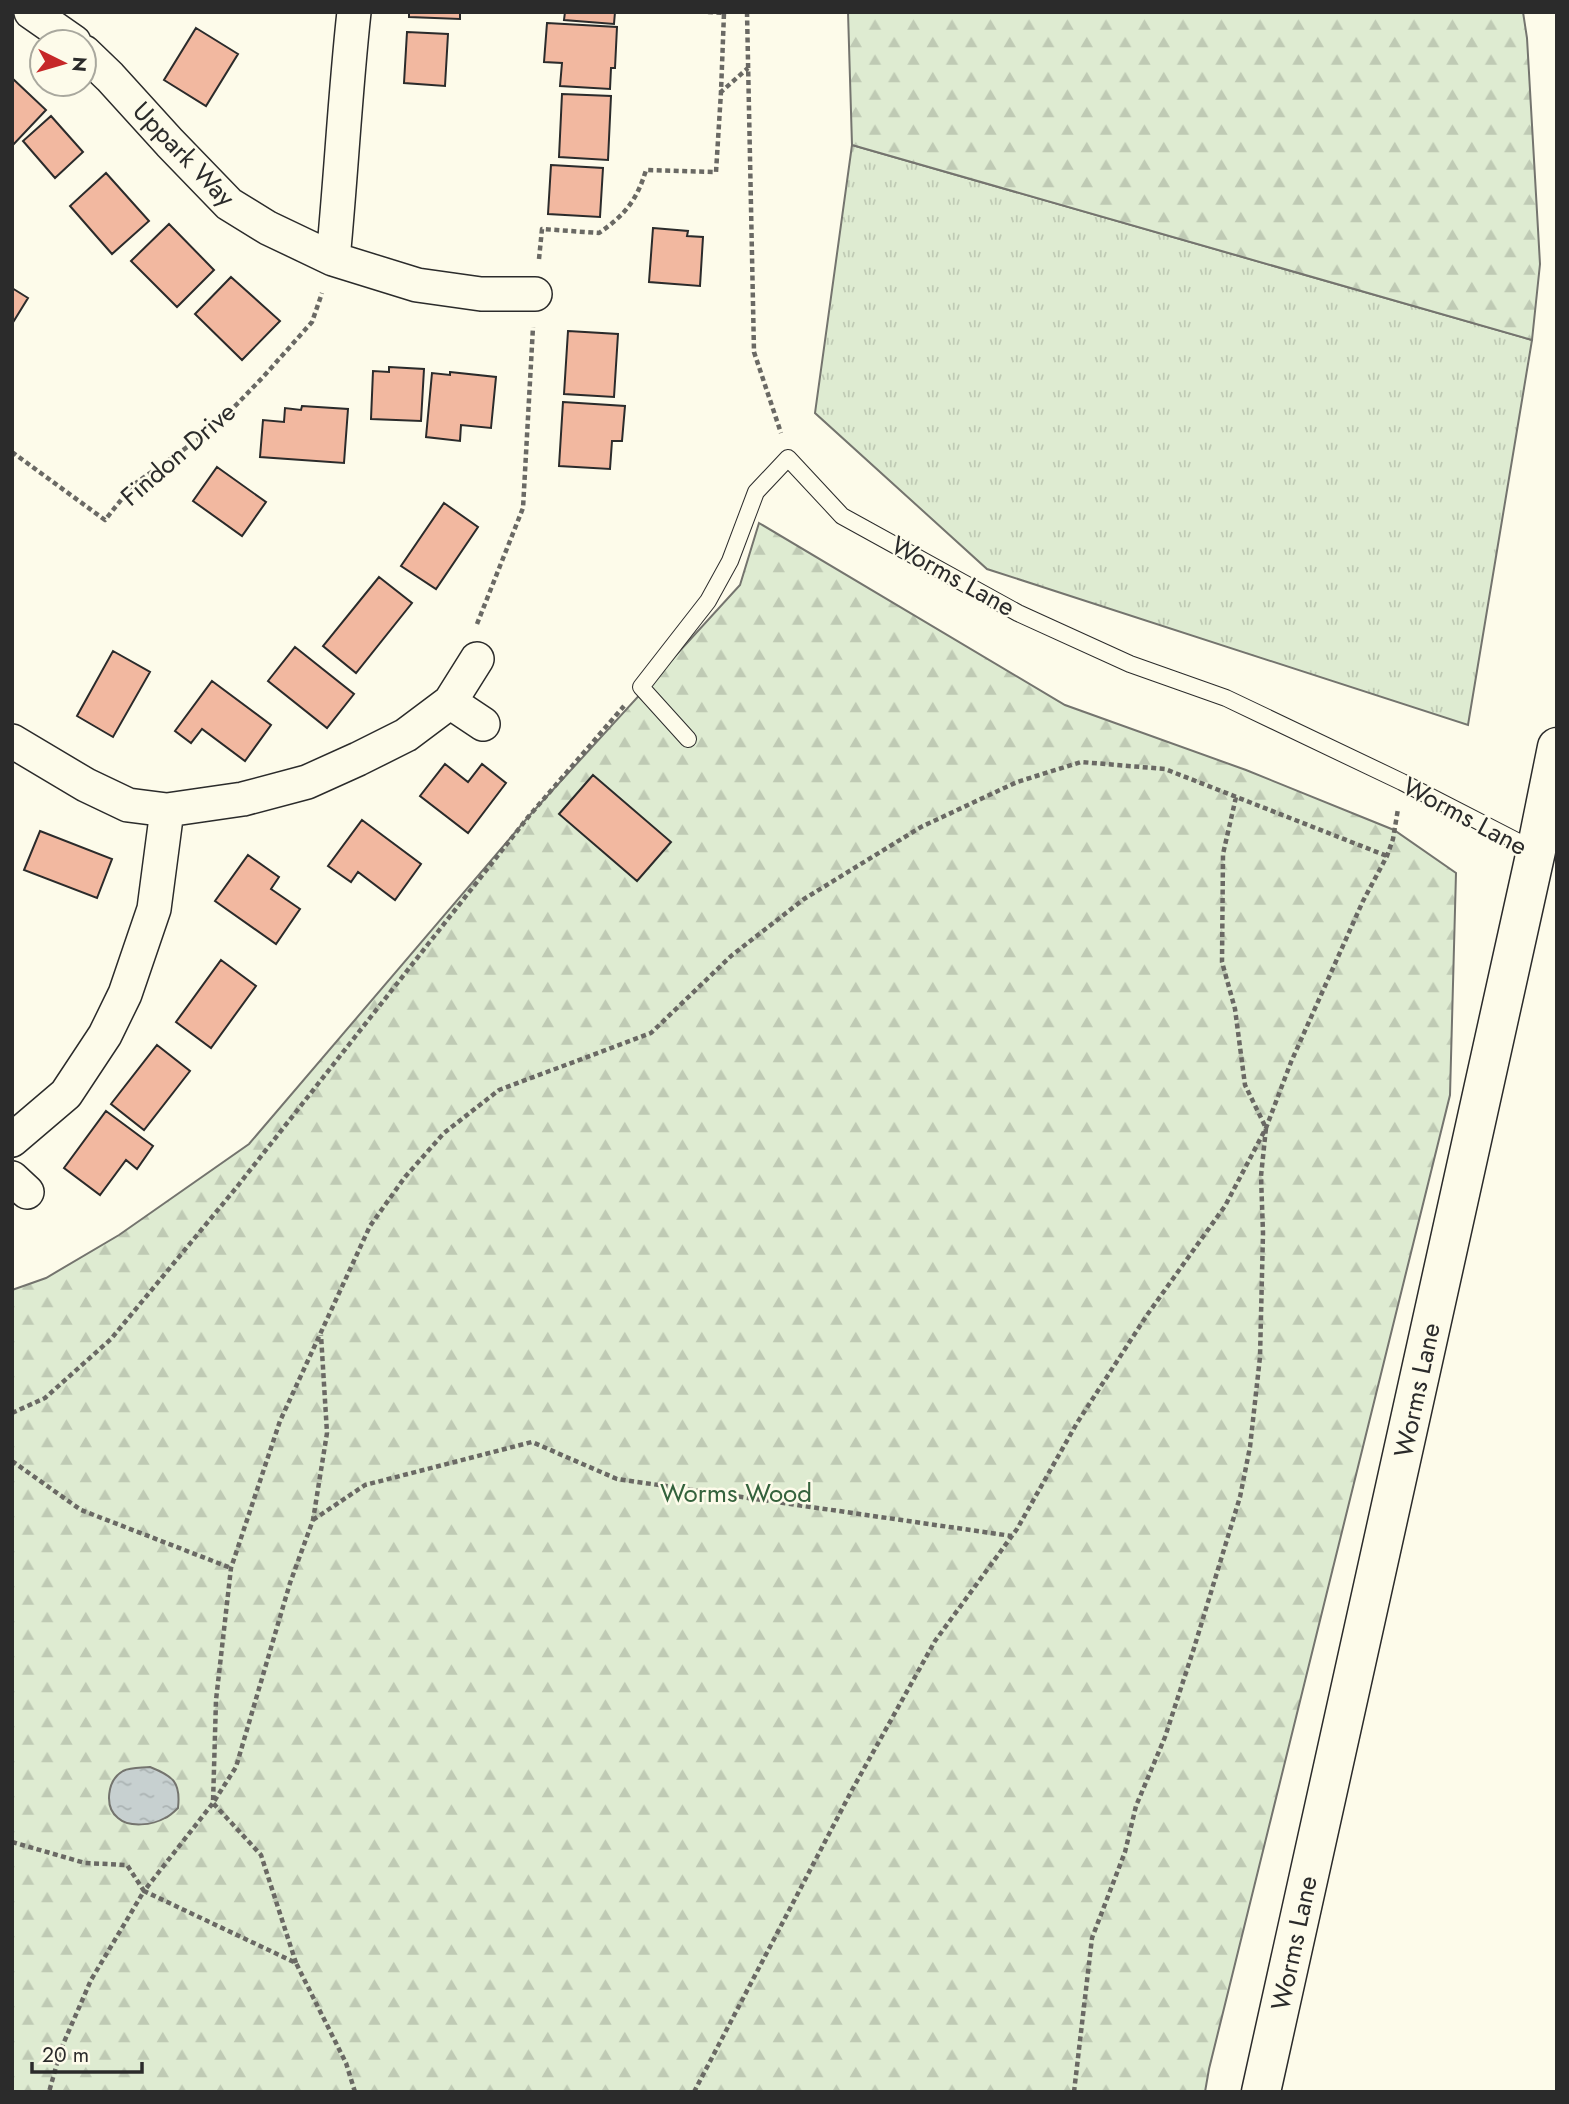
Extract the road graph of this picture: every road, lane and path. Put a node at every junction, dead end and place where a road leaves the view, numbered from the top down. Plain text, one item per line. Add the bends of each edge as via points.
1 (31, 12) edge
2 (354, 12) edge
3 (708, 12) edge
4 (747, 12) edge
5 (54, 28) edge
6 (98, 65) edge
7 (748, 68) junction
8 (721, 92) junction
9 (333, 260) junction
10 (535, 294) junction
11 (12, 452) edge
12 (789, 458) junction
13 (477, 659) joint
14 (641, 687) junction
15 (450, 702) junction
16 (483, 724) dead end
17 (688, 739) dead end
18 (12, 741) edge
19 (1557, 747) edge
20 (1236, 797) junction
21 (167, 810) junction
22 (1393, 839) dead end
23 (1536, 851) junction
24 (1387, 856) junction
25 (1266, 1128) junction
26 (12, 1140) edge
27 (321, 1334) junction
28 (12, 1413) edge
29 (12, 1461) edge
30 (313, 1520) junction
31 (1012, 1536) junction
32 (231, 1569) junction
33 (213, 1803) junction
34 (12, 1842) edge
35 (144, 1891) junction
36 (296, 1964) junction
37 (50, 2092) edge
38 (355, 2092) edge
39 (694, 2092) edge
40 (1074, 2092) edge
41 (1261, 2092) edge

1 - 5 street
2 - 9 street
3 - 8 path via 724,13
4 - 7 path
6 - 9 street, Uppark Way via 229,204
7 - 8 path
7 - 12 path via 754,352
8 - 10 path via 716,172 646,170 631,205 599,233 542,229
9 - 10 street, Uppark Way via 417,285 481,294
9 - 11 path, Findon Drive via 312,322 212,429 134,485 105,520
10 - 13 path via 523,508 473,633
12 - 14 lane via 757,492 730,561 708,601
12 - 23 lane, Worms Lane via 842,516 1006,606 1130,664 1226,698
13 - 15 street
14 - 17 lane
14 - 28 path via 529,816 111,1339 45,1398
15 - 16 street
15 - 21 street via 406,735 307,782 243,799
18 - 21 street via 128,805
19 - 23 main road
20 - 24 path
20 - 25 path via 1223,853 1222,962 1235,1009 1245,1085
20 - 27 path via 1166,769 1081,762 1017,782 921,827 804,899 731,956 651,1033 499,1090 444,1133 370,1226
21 - 26 street via 154,909 125,994 66,1094
22 - 24 path
23 - 41 main road, Worms Lane
24 - 25 path via 1291,1062
25 - 31 path via 1225,1206 1077,1423
25 - 40 path via 1261,1176 1261,1357 1250,1447 1224,1551 1165,1737 1136,1806 1125,1852 1092,1938
27 - 30 path via 327,1433
27 - 32 path via 280,1421
29 - 32 path via 81,1510
30 - 31 path via 365,1485 532,1443 617,1479
30 - 33 path via 236,1767
31 - 39 path via 935,1641
32 - 33 path via 216,1700
33 - 35 path
33 - 36 path via 261,1855
34 - 35 path via 85,1863 127,1865
35 - 36 path
35 - 37 path via 91,1980 61,2049
36 - 38 path via 346,2063

